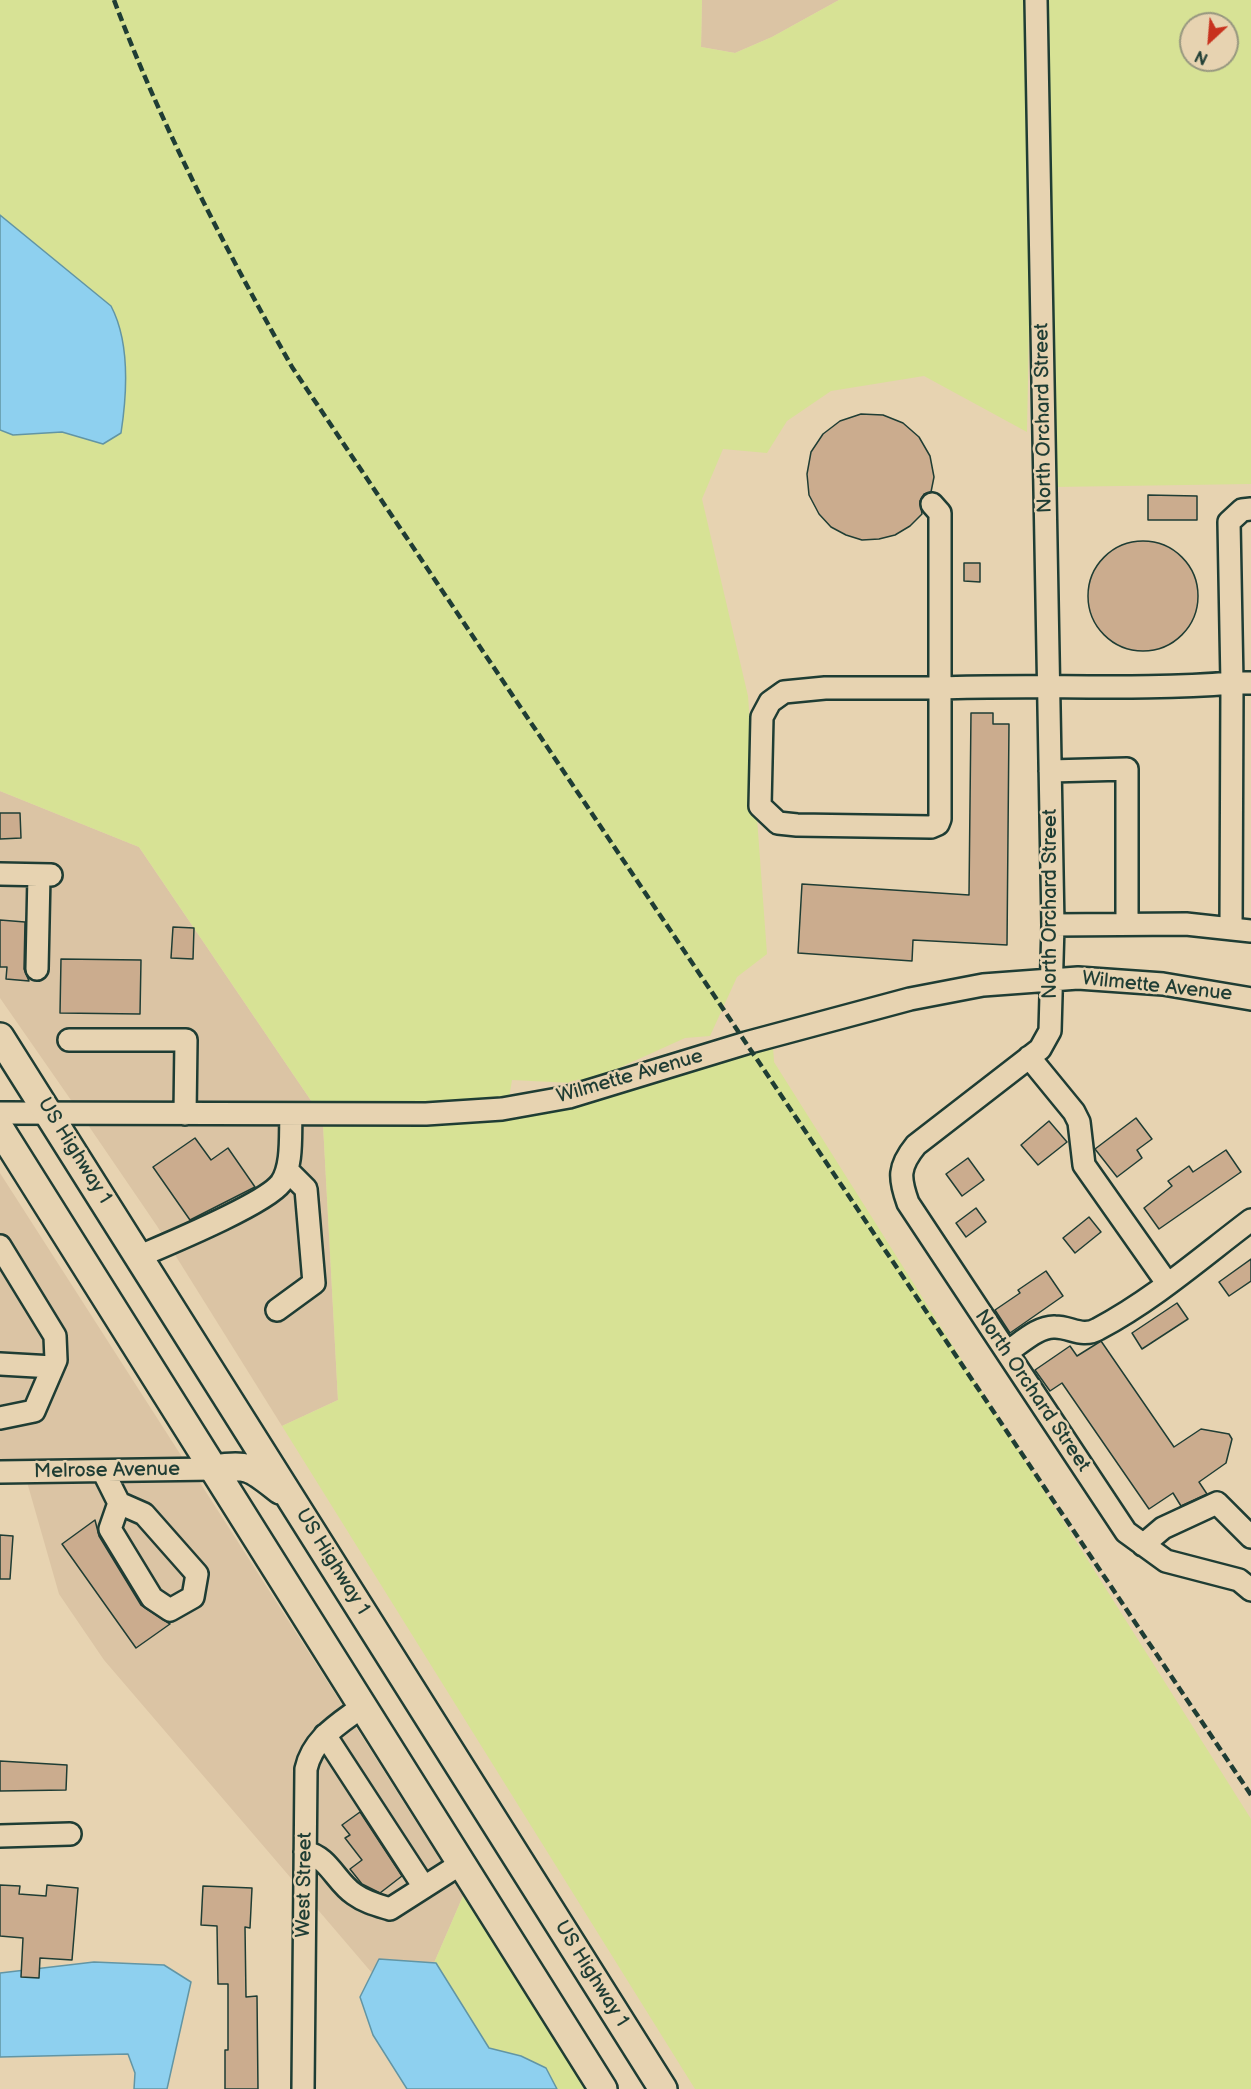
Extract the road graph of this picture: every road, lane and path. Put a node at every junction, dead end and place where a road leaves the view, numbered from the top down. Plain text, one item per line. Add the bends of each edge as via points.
1 (1036, 0) edge
2 (932, 504) dead end
3 (1251, 509) edge
4 (1242, 683) edge
5 (1049, 685) junction
6 (940, 688) junction
7 (1050, 771) junction
8 (0, 874) edge
9 (1128, 924) junction
10 (1053, 925) junction
11 (1241, 930) edge
12 (37, 969) dead end
13 (1053, 978) junction
14 (1251, 999) edge
15 (0, 1037) edge
16 (69, 1040) dead end
17 (1029, 1057) junction
18 (0, 1113) edge
19 (50, 1113) junction
20 (185, 1114) junction
21 (291, 1114) junction
22 (0, 1130) edge
23 (287, 1170) junction
24 (1251, 1220) edge
25 (0, 1246) edge
26 (140, 1256) junction
27 (1167, 1283) junction
28 (278, 1310) dead end
29 (1007, 1352) junction
30 (0, 1364) edge
31 (54, 1364) junction
32 (0, 1418) edge
33 (214, 1469) junction
34 (103, 1471) junction
35 (0, 1472) edge
36 (294, 1501) junction
37 (120, 1503) junction
38 (1251, 1537) edge
39 (1143, 1545) junction
40 (1251, 1590) edge
41 (363, 1706) junction
42 (325, 1735) junction
43 (70, 1834) dead end
44 (0, 1836) edge
45 (305, 1852) junction
46 (462, 1863) junction
47 (424, 1887) junction
48 (303, 2089) edge
49 (603, 2089) edge
50 (663, 2089) edge

1 - 5 street, North Orchard Street
2 - 6 street via 940,513
3 - 4 street via 1242,510 1229,522
4 - 5 street
4 - 11 street
5 - 6 street
5 - 7 street, North Orchard Street
6 - 6 street via 784,692 770,702 762,717 760,806 778,823 797,825 938,824
7 - 9 street via 1127,769
7 - 10 street, North Orchard Street
8 - 12 street via 45,875
9 - 10 street
9 - 11 street via 1186,924
10 - 13 street, North Orchard Street
13 - 14 street, Wilmette Avenue via 1162,984
13 - 17 street, North Orchard Street via 1050,1031 1040,1049
13 - 21 street, Wilmette Avenue via 983,985 910,999 746,1043 569,1097 502,1109 426,1114
15 - 19 main road, US Highway 1
16 - 20 street via 186,1040
17 - 27 street via 1074,1112 1079,1122 1084,1165
17 - 29 street, North Orchard Street via 916,1145 900,1179 908,1203
18 - 19 street, Wilmette Avenue
19 - 20 street, Wilmette Avenue
19 - 26 main road, US Highway 1
20 - 21 street, Wilmette Avenue
21 - 23 street
22 - 33 main road
23 - 26 street via 280,1184 255,1202
23 - 28 street via 306,1189 314,1283
24 - 27 street
25 - 31 street via 55,1336
26 - 36 main road, US Highway 1
27 - 29 street via 1097,1330 1081,1334 1052,1326
29 - 39 street, North Orchard Street via 1126,1532
30 - 31 street
31 - 32 street via 34,1411
33 - 34 street, Melrose Avenue
33 - 36 main road via 237,1465 254,1469
33 - 41 main road
34 - 35 street, Melrose Avenue
34 - 37 street
36 - 50 main road, US Highway 1
37 - 37 street via 144,1514 197,1574 193,1597 170,1610 152,1598 111,1529
38 - 39 street via 1217,1503 1162,1528
39 - 40 street, North Orchard Street via 1166,1561 1239,1580
41 - 42 street, West Street
41 - 46 main road
42 - 45 street, West Street via 309,1755 306,1769
42 - 47 street
43 - 44 street
45 - 47 street via 317,1854 353,1894 371,1904 390,1909
45 - 48 street, West Street
46 - 47 street
46 - 49 main road

